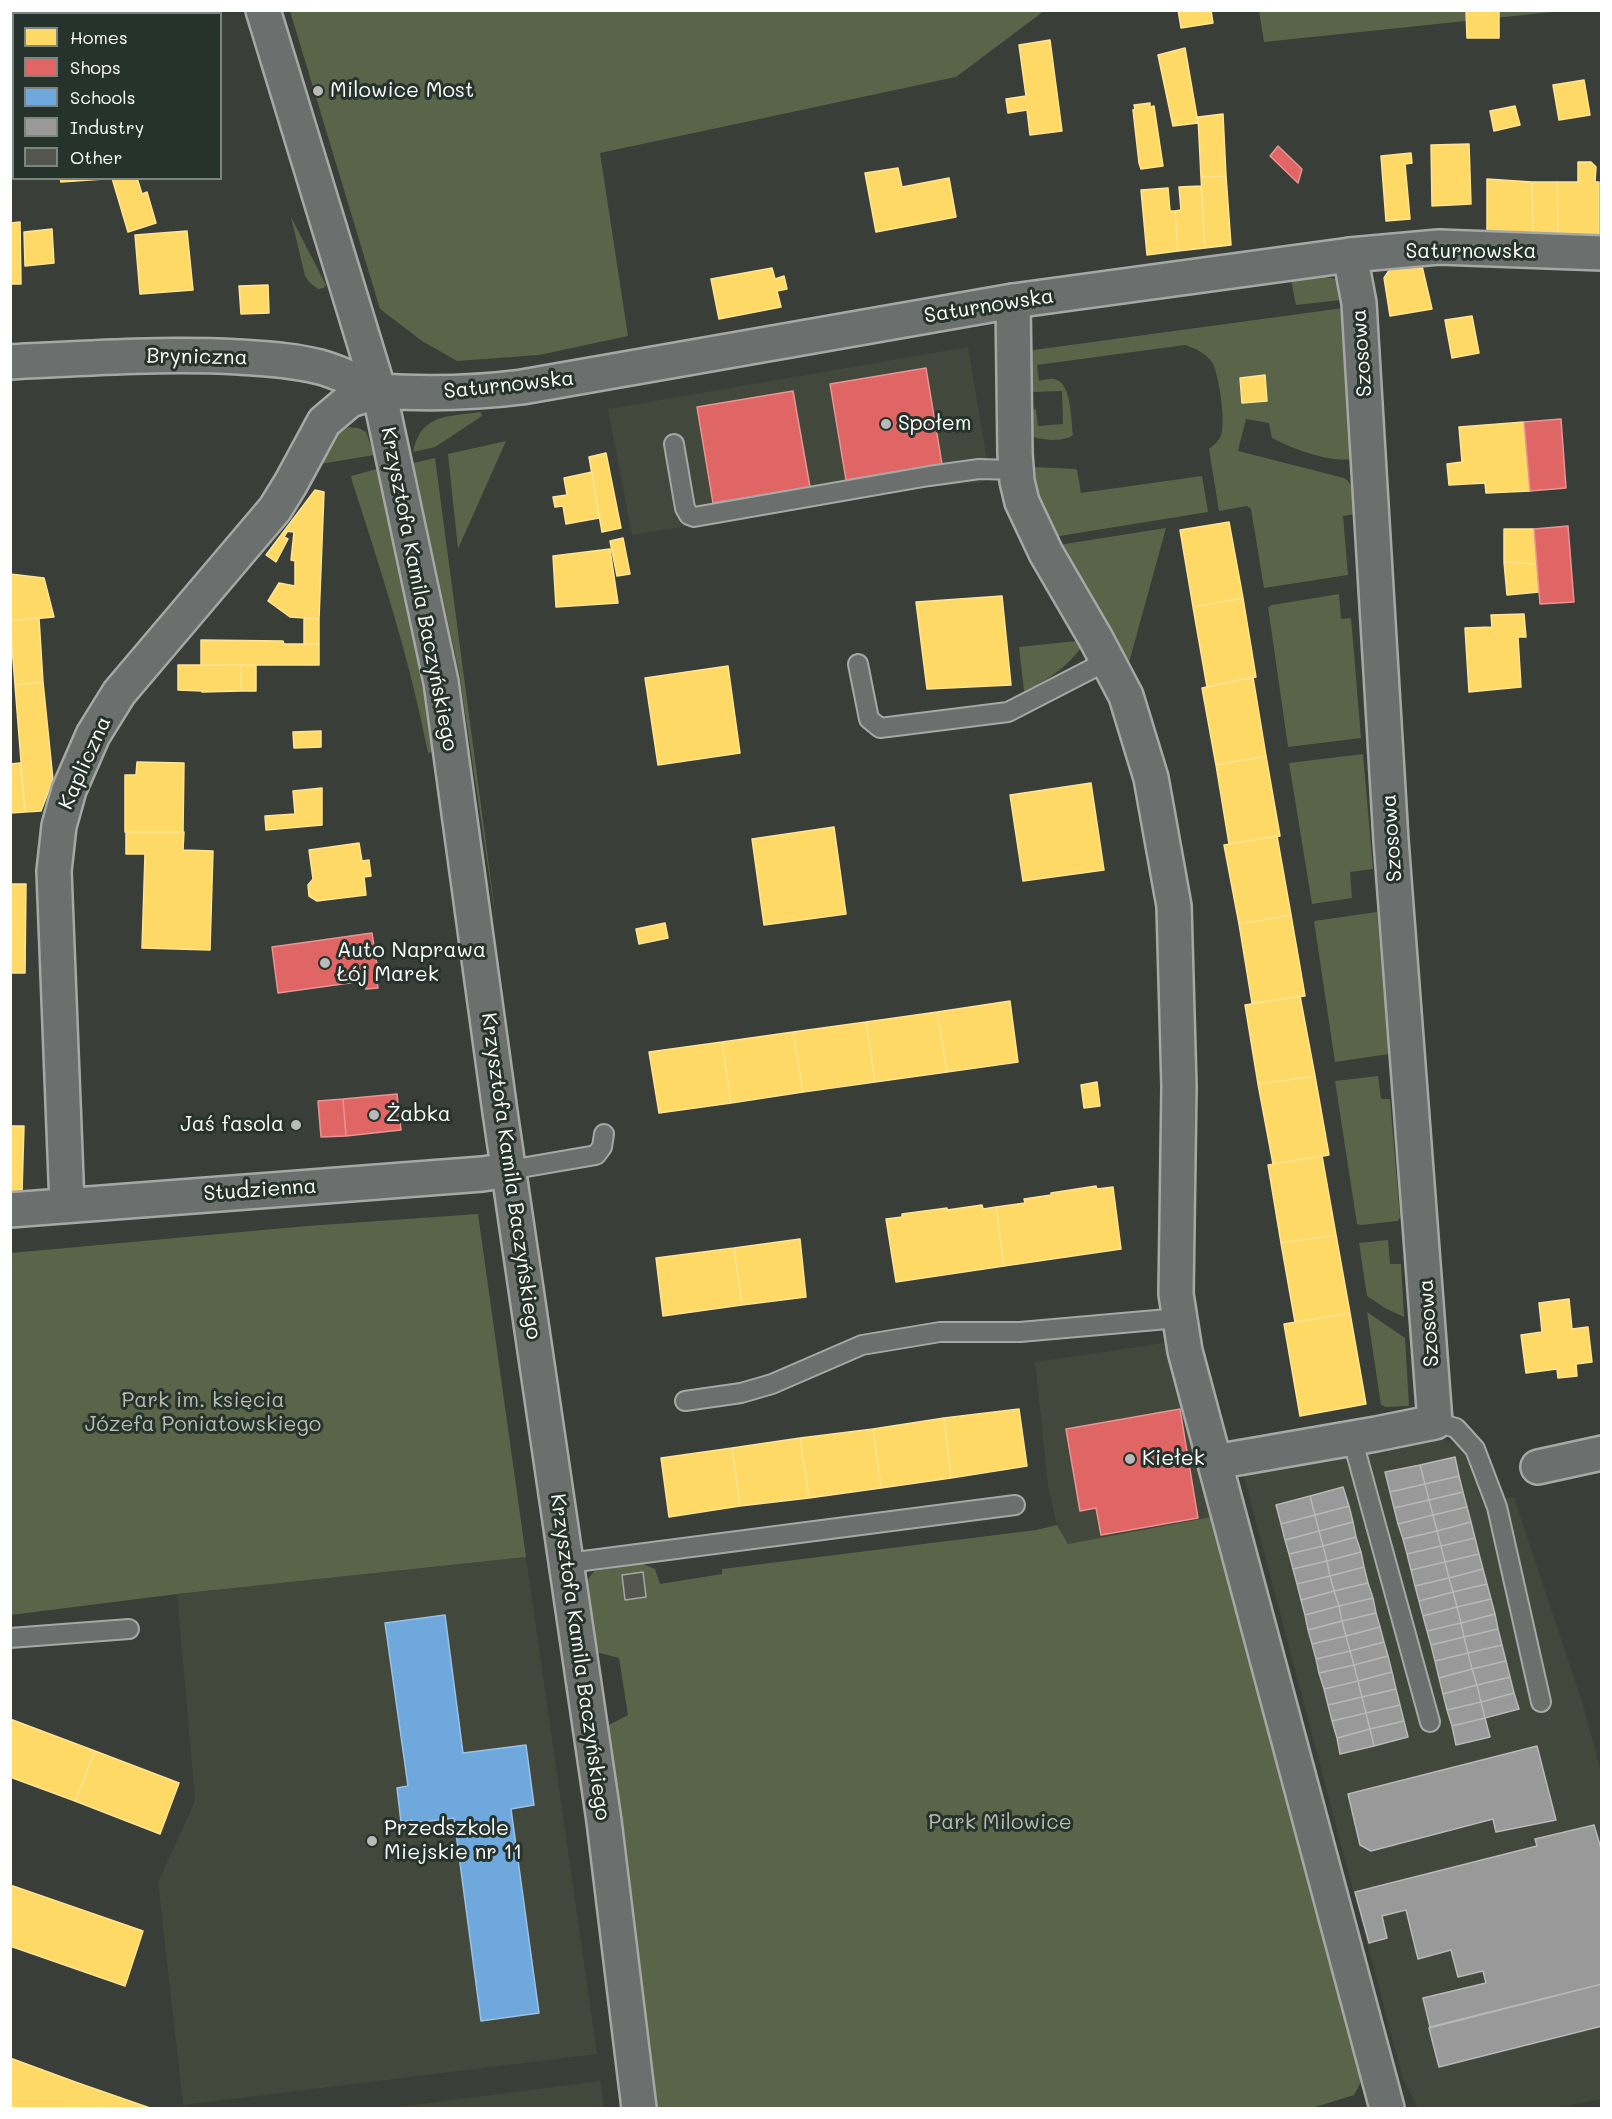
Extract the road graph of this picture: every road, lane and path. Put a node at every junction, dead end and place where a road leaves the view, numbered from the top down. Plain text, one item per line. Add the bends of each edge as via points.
1 (263, 10) edge
2 (1602, 254) edge
3 (1350, 255) junction
4 (1013, 301) junction
5 (10, 362) edge
6 (379, 391) junction
7 (674, 444) dead end
8 (1016, 470) junction
9 (1107, 661) junction
10 (858, 664) dead end
11 (604, 1134) dead end
12 (509, 1170) junction
13 (67, 1205) junction
14 (10, 1210) edge
15 (1179, 1318) junction
16 (686, 1401) dead end
17 (1435, 1422) junction
18 (1352, 1438) junction
19 (1602, 1453) edge
20 (1215, 1462) junction
21 (1538, 1467) dead end
22 (1015, 1505) dead end
23 (568, 1563) junction
24 (129, 1629) dead end
25 (10, 1638) edge
26 (1541, 1702) dead end
27 (1430, 1722) dead end
28 (1383, 2107) edge
29 (639, 2109) edge

1 - 6 street, Krzysztofa Kamila Baczyńskiego
2 - 3 street, Saturnowska via 1439,247
3 - 4 street, Saturnowska
3 - 17 street, Szosowa via 1359,303 1390,829
4 - 6 street, Saturnowska via 522,387 493,391
4 - 8 street
5 - 6 street, Bryniczna via 135,356 279,360 346,375
6 - 12 street, Krzysztofa Kamila Baczyńskiego via 441,682
6 - 13 street, Kapliczna via 350,400 324,422 275,508 119,693 93,735 69,790 59,825 54,871
7 - 8 lane via 685,508 694,517 979,469
8 - 9 street via 1022,502 1041,543
9 - 10 lane via 1008,712 880,728 869,719
9 - 15 street via 1126,696 1151,778 1174,906
11 - 12 lane via 603,1147 596,1155
12 - 13 street, Studzienna
12 - 23 street, Krzysztofa Kamila Baczyńskiego
13 - 14 street, Studzienna
15 - 16 lane via 1020,1332 940,1332 862,1345 772,1384
15 - 20 street
17 - 18 street
17 - 26 lane via 1456,1428 1475,1449 1497,1507
18 - 20 street
18 - 27 lane
19 - 21 street
20 - 28 street
22 - 23 lane
23 - 29 street, Krzysztofa Kamila Baczyńskiego
24 - 25 lane

